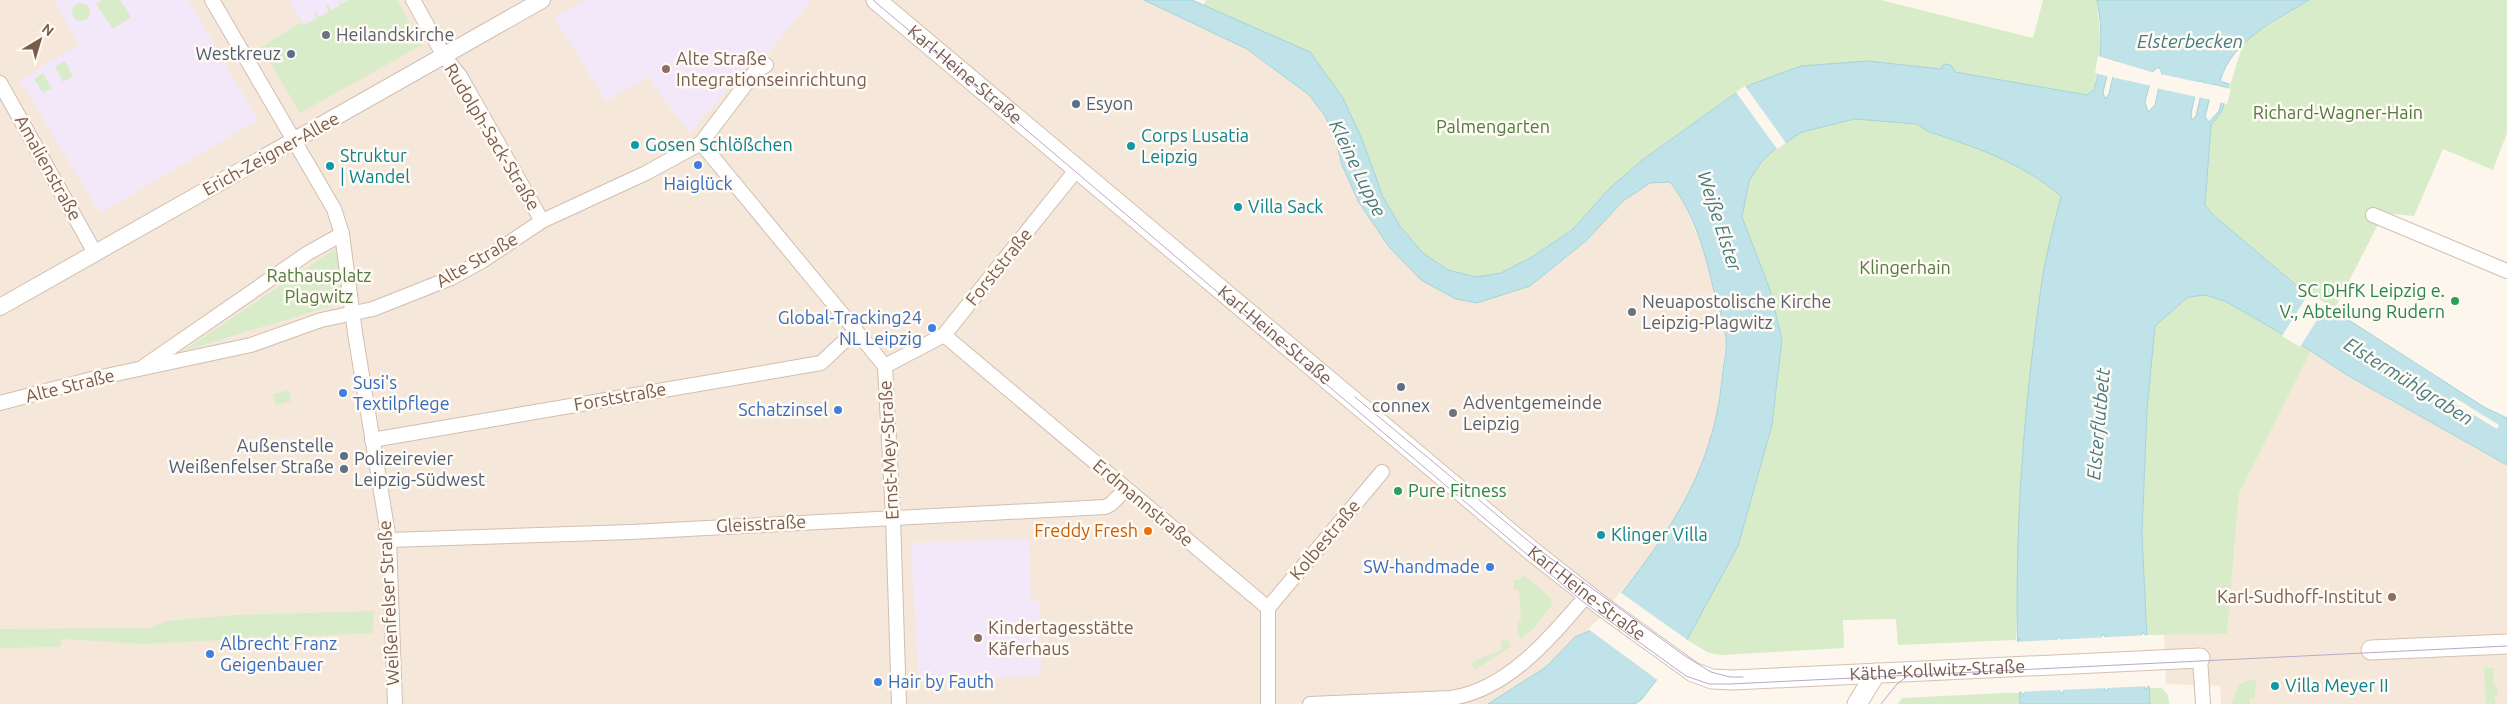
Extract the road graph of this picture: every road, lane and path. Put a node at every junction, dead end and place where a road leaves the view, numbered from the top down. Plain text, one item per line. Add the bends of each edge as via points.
1 (212, 0) edge
2 (413, 0) edge
3 (542, 0) edge
4 (876, 0) edge
5 (444, 56) junction
6 (766, 65) dead end
7 (0, 83) edge
8 (295, 140) junction
9 (701, 142) junction
10 (1077, 169) junction
11 (2374, 215) dead end
12 (542, 221) junction
13 (342, 234) junction
14 (95, 253) junction
15 (2507, 271) edge
16 (0, 307) edge
17 (353, 313) junction
18 (856, 330) junction
19 (944, 335) junction
20 (885, 366) junction
21 (140, 369) junction
22 (0, 403) edge
23 (372, 440) junction
24 (1382, 472) dead end
25 (1126, 489) junction
26 (893, 517) junction
27 (389, 540) junction
28 (1587, 595) junction
29 (1268, 608) junction
30 (2507, 644) edge
31 (2371, 650) dead end
32 (2200, 658) joint
33 (1680, 663) joint
34 (1876, 673) junction
35 (395, 704) edge
36 (898, 704) edge
37 (1268, 704) edge
38 (1310, 704) edge
39 (1857, 704) edge
40 (2203, 704) edge

1 - 8 street, Weißenfelser Straße
2 - 5 street, Rudolph-Sack-Straße
3 - 5 street, Erich-Zeigner-Allee
4 - 10 main road, Karl-Heine-Straße
5 - 8 street, Erich-Zeigner-Allee
5 - 12 street, Rudolph-Sack-Straße via 460,76
6 - 9 street, Alte Straße via 755,72
7 - 14 street, Amalienstraße
8 - 13 street, Weißenfelser Straße via 334,209
8 - 14 street, Erich-Zeigner-Allee
9 - 12 street, Alte Straße via 646,173
9 - 18 street, Ernst-Mey-Straße
10 - 19 street, Forststraße
10 - 28 main road, Karl-Heine-Straße
11 - 15 street
12 - 17 street, Alte Straße via 451,278
13 - 17 street, Weißenfelser Straße
13 - 21 street, Alte Straße via 308,253
14 - 16 street, Erich-Zeigner-Allee
17 - 21 street, Alte Straße via 320,320 251,345
17 - 23 street, Weißenfelser Straße
18 - 20 street, Ernst-Mey-Straße
18 - 23 street, Forststraße via 821,363
19 - 20 street, Forststraße
19 - 25 street, Erdmannstraße
20 - 26 street, Ernst-Mey-Straße
21 - 22 street, Alte Straße
23 - 27 street, Weißenfelser Straße
24 - 29 street, Kolbestraße
25 - 26 street, Gleisstraße via 1105,506
25 - 29 street, Erdmannstraße
26 - 27 street, Gleisstraße via 631,532
26 - 36 street, Ernst-Mey-Straße
27 - 35 street, Weißenfelser Straße
28 - 33 main road, Karl-Heine-Straße
28 - 38 street via 1529,659 1472,693 1451,698
29 - 37 street
30 - 31 main road
32 - 34 main road, Käthe-Kollwitz-Straße
32 - 40 street
33 - 34 main road, Käthe-Kollwitz-Straße via 1701,676 1722,680
34 - 39 main road

